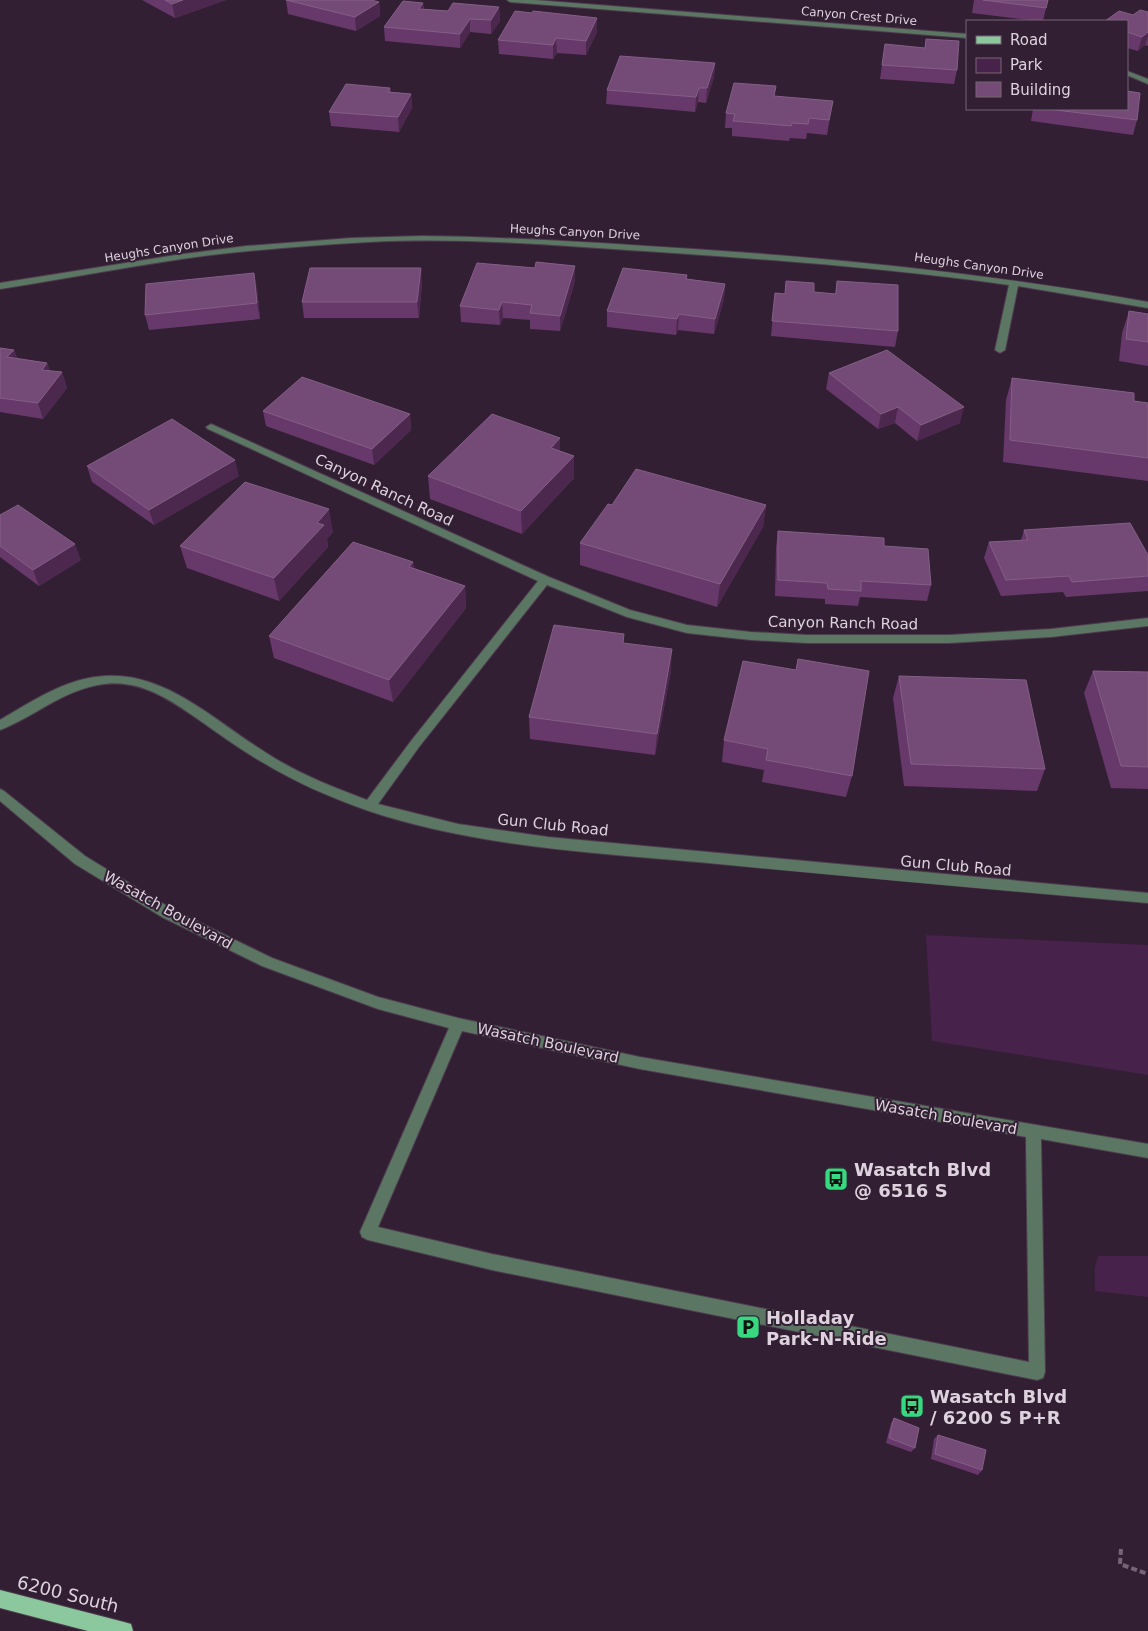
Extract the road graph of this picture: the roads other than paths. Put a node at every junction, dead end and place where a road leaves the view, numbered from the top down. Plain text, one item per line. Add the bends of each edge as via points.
1 (510, 0) edge
2 (966, 36) edge
3 (1128, 73) edge
4 (1148, 82) edge
5 (1014, 282) junction
6 (0, 286) edge
7 (1148, 305) edge
8 (1000, 350) dead end
9 (211, 427) dead end
10 (545, 580) junction
11 (1148, 622) edge
12 (0, 726) edge
13 (0, 794) edge
14 (370, 806) junction
15 (1148, 898) edge
16 (458, 1024) junction
17 (1033, 1131) junction
18 (1148, 1152) edge
19 (0, 1599) edge
20 (124, 1631) edge

1 - 2 street, Canyon Crest Drive
3 - 4 street
5 - 6 street, Heughs Canyon Drive via 809,259 544,242 417,238 195,254
5 - 7 street, Heughs Canyon Drive
5 - 8 street
9 - 10 street, Canyon Ranch Road
10 - 11 street, Canyon Ranch Road via 657,622 687,629 751,636 949,639
10 - 14 street
12 - 14 street, Gun Club Road via 75,686 103,680 139,681 169,694 295,776
13 - 16 street, Wasatch Boulevard via 80,860 136,896 216,938 266,962 369,1000
14 - 15 street, Gun Club Road via 439,826 514,838 925,880
16 - 17 street, Wasatch Boulevard via 640,1063
16 - 17 street via 368,1232 492,1262 1037,1372
17 - 18 street, Wasatch Boulevard
19 - 20 main road, 6200 South

